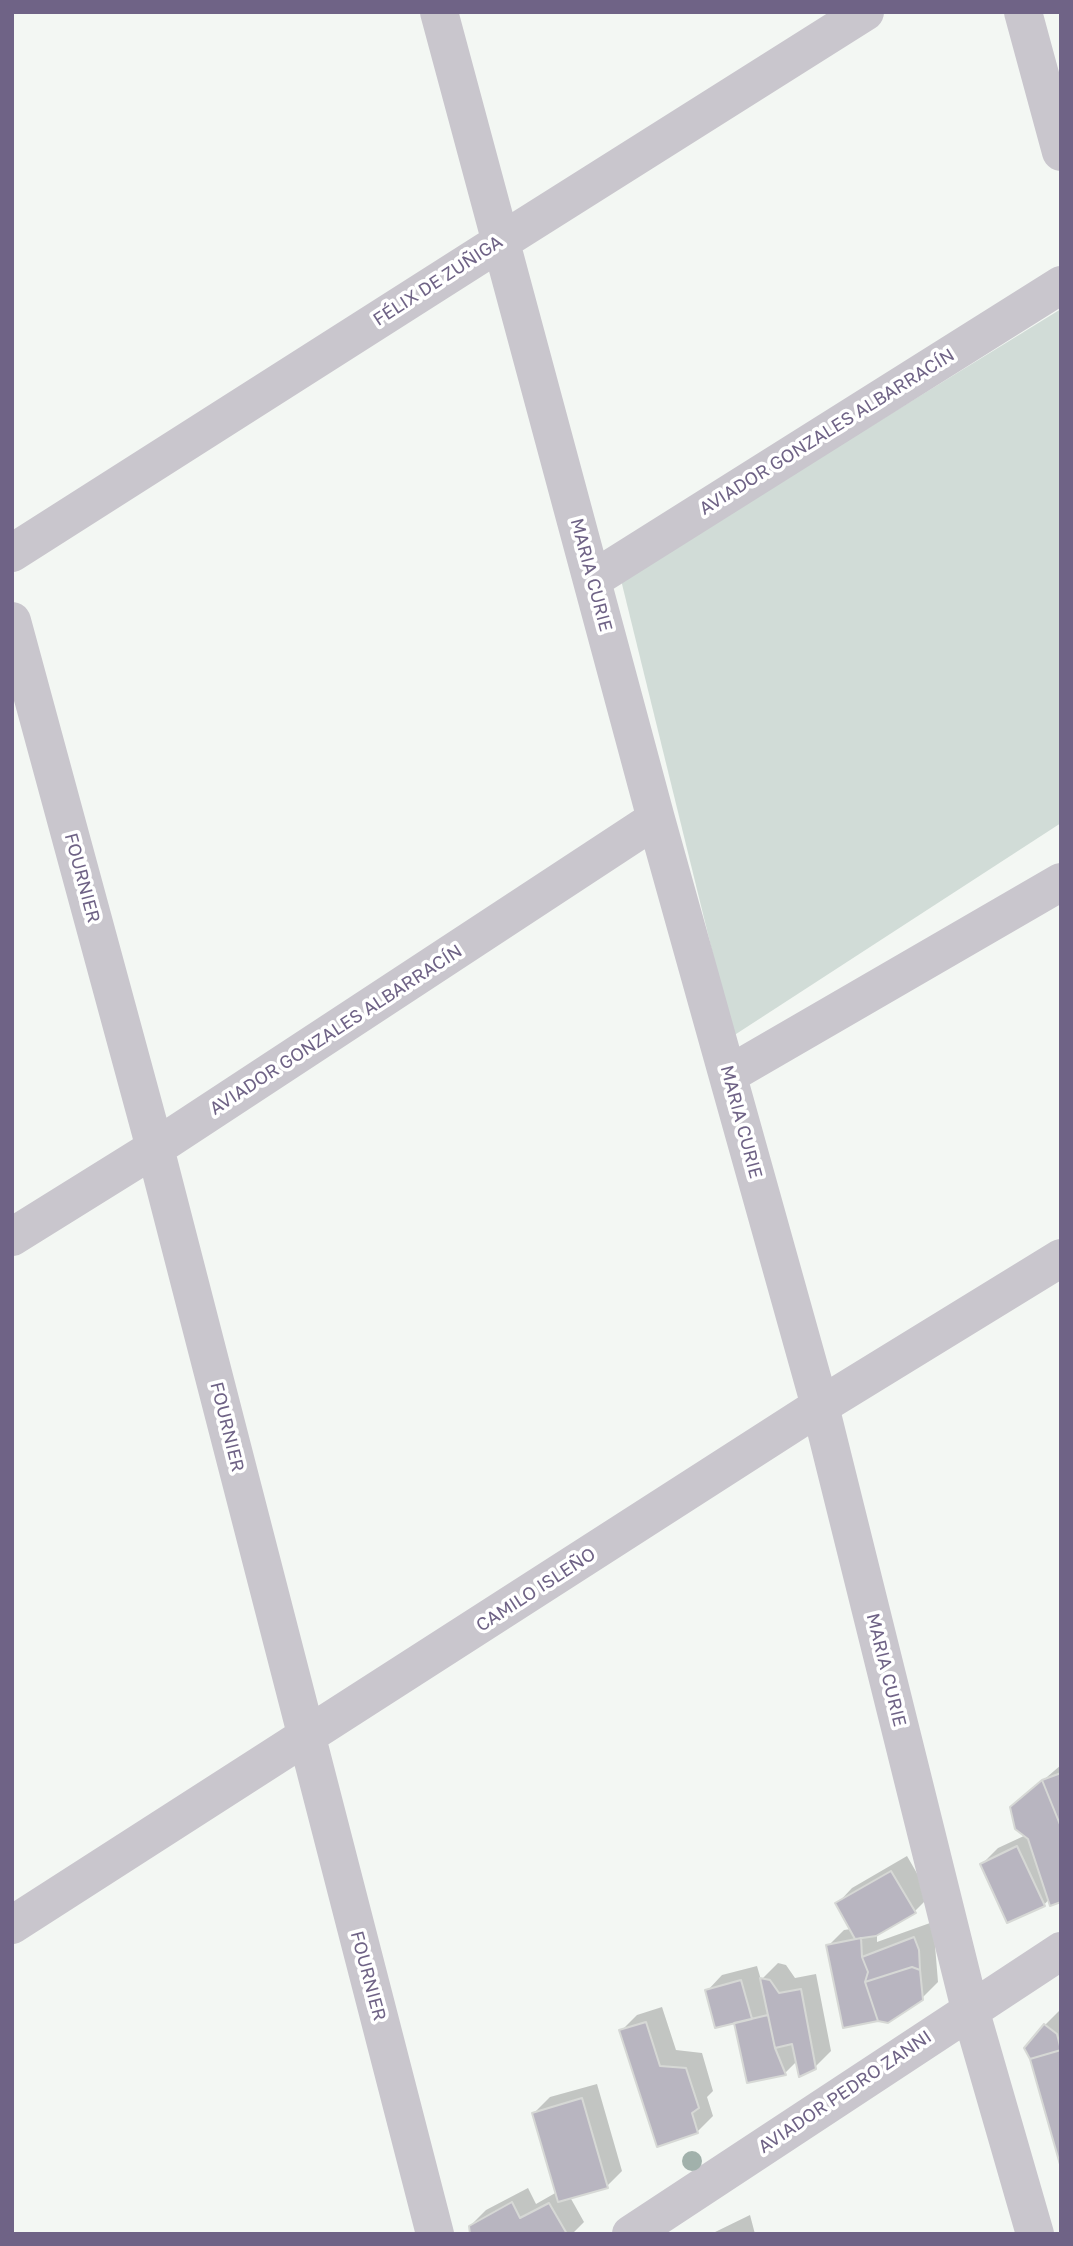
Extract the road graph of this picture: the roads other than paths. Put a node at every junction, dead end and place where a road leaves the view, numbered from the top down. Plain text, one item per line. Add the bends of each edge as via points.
1 (439, 12) edge
2 (865, 12) edge
3 (1023, 12) edge
4 (1061, 152) edge
5 (502, 240) junction
6 (1061, 285) edge
7 (12, 554) edge
8 (592, 580) junction
9 (12, 621) edge
10 (656, 819) junction
11 (1061, 882) edge
12 (728, 1075) junction
13 (155, 1148) junction
14 (12, 1237) edge
15 (1061, 1258) edge
16 (820, 1406) junction
17 (307, 1738) junction
18 (12, 1925) edge
19 (1061, 1951) edge
20 (970, 2009) junction
21 (435, 2234) edge
22 (631, 2234) edge
23 (1035, 2234) edge

1 - 5 street, MARIA CURIE
2 - 5 street, FÉLIX DE ZUÑIGA
3 - 4 street
5 - 7 street, FÉLIX DE ZUÑIGA
5 - 8 street, MARIA CURIE
6 - 8 street, AVIADOR GONZALES ALBARRACÍN
8 - 10 street, MARIA CURIE
9 - 13 street, FOURNIER
10 - 12 street, MARIA CURIE
10 - 13 street, AVIADOR GONZALES ALBARRACÍN
11 - 12 street
12 - 16 street, MARIA CURIE
13 - 14 street, AVIADOR GONZALES ALBARRACÍN
13 - 17 street, FOURNIER
15 - 16 street, CAMILO ISLEÑO
16 - 17 street, CAMILO ISLEÑO
16 - 20 street, MARIA CURIE
17 - 18 street, CAMILO ISLEÑO
17 - 21 street, FOURNIER
19 - 20 street, AVIADOR PEDRO ZANNI
20 - 22 street, AVIADOR PEDRO ZANNI
20 - 23 street, MARIA CURIE

